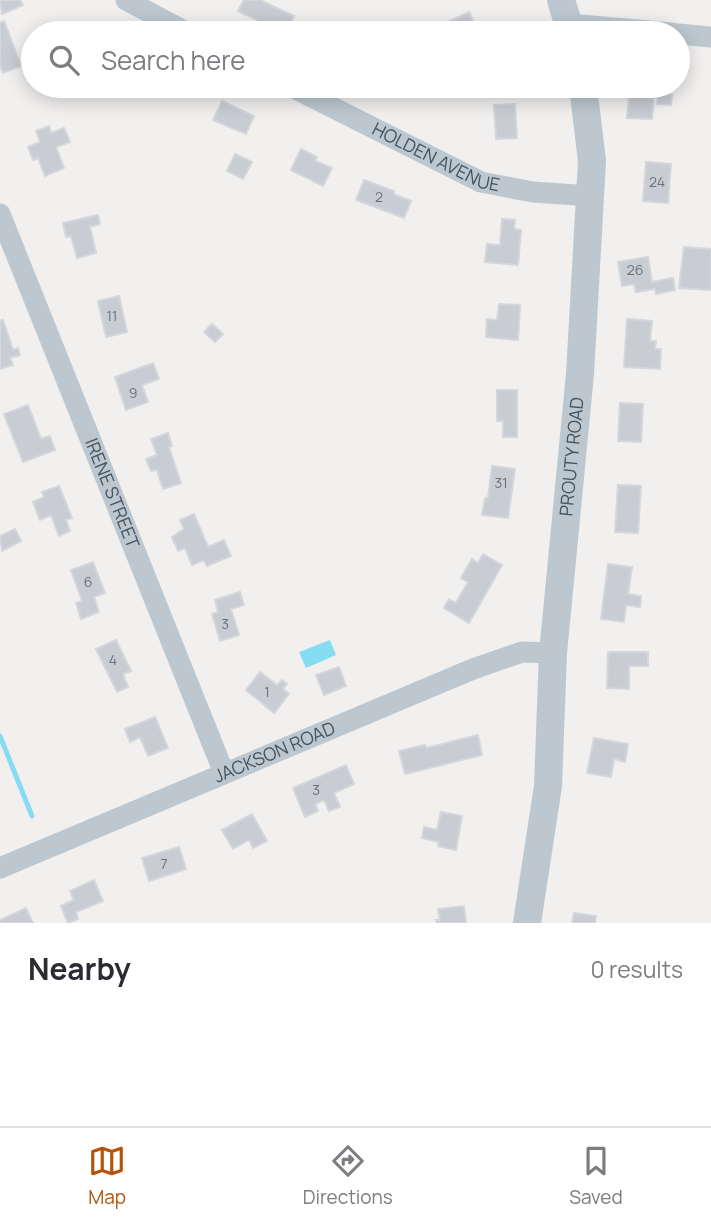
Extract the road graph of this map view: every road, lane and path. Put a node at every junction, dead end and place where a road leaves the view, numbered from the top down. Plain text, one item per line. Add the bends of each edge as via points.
1 (125, 0) edge
2 (165, 21) edge
3 (690, 35) edge
4 (711, 37) edge
5 (314, 98) edge
6 (585, 98) edge
7 (591, 196) junction
8 (0, 214) edge
9 (553, 653) junction
10 (224, 773) junction
11 (0, 868) edge
12 (527, 923) edge

1 - 2 street
3 - 4 street
5 - 7 street, HOLDEN AVENUE via 481,182
6 - 7 street, PROUTY ROAD
7 - 9 street, PROUTY ROAD via 580,373
8 - 10 street, IRENE STREET
9 - 10 street, JACKSON ROAD via 522,652 473,669
9 - 12 street, PROUTY ROAD via 550,758
10 - 11 street, JACKSON ROAD

